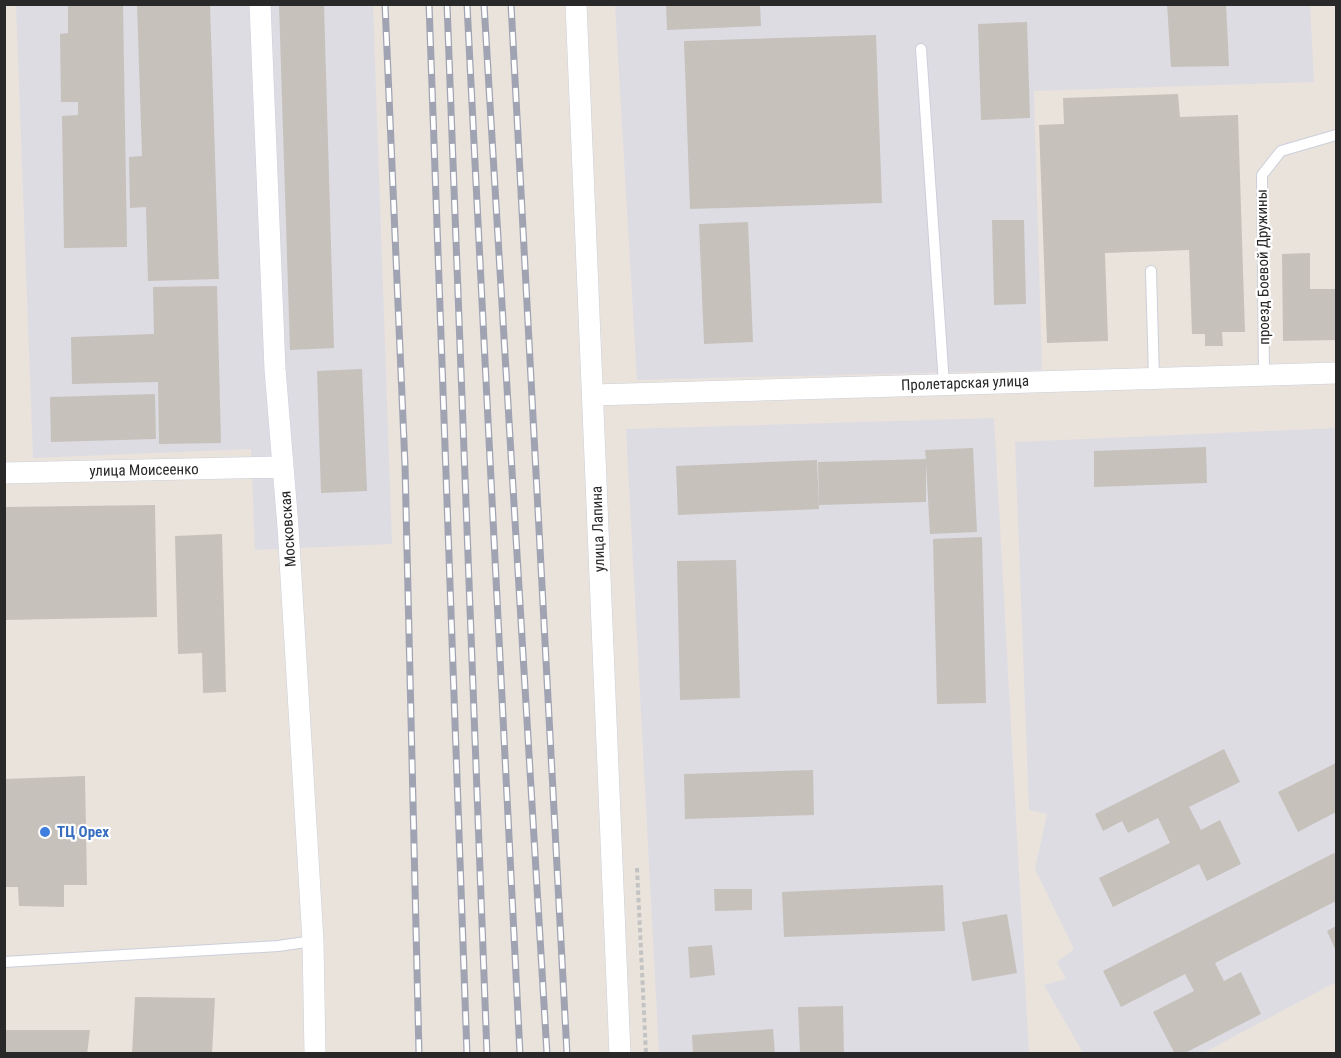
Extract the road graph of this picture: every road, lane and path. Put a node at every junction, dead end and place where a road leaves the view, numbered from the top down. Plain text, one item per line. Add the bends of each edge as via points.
1 (260, 4) edge
2 (576, 4) edge
3 (921, 49) dead end
4 (1336, 135) edge
5 (1151, 271) dead end
6 (1336, 373) edge
7 (1264, 375) junction
8 (1154, 378) junction
9 (944, 384) junction
10 (594, 395) junction
11 (283, 467) junction
12 (4, 473) edge
13 (313, 941) junction
14 (4, 962) edge
15 (315, 1053) edge
16 (620, 1053) edge

1 - 11 street, Московская via 275,369
2 - 10 street, улица Лапина
3 - 9 lane
4 - 7 lane, проезд Боевой Дружины via 1281,151 1262,175
5 - 8 lane
6 - 7 street, Пролетарская улица
7 - 8 street, Пролетарская улица
8 - 9 street, Пролетарская улица
9 - 10 street, Пролетарская улица
10 - 16 street, улица Лапина
11 - 12 street, улица Моисеенко
11 - 13 street, Московская
13 - 14 lane
13 - 15 street, Московская

